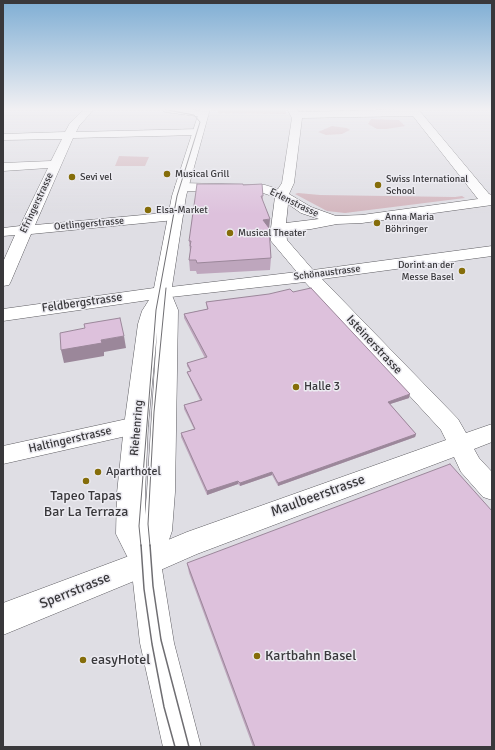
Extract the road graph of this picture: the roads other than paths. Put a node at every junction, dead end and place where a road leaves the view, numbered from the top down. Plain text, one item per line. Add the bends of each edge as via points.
1 (65, 144) edge
2 (195, 144) edge
3 (293, 144) edge
4 (441, 144) edge
5 (56, 164) junction
6 (3, 167) edge
7 (181, 187) junction
8 (282, 195) junction
9 (492, 200) edge
10 (175, 216) junction
11 (335, 220) junction
12 (278, 228) junction
13 (25, 230) junction
14 (3, 232) edge
15 (492, 252) edge
16 (309, 276) junction
17 (3, 281) edge
18 (162, 293) junction
19 (3, 315) edge
20 (136, 426) junction
21 (492, 433) edge
22 (459, 445) junction
23 (3, 455) edge
24 (492, 489) edge
25 (146, 563) junction
26 (3, 620) edge
27 (182, 747) edge

1 - 5 street, Efringerstrasse
2 - 7 main road, Riehenring
3 - 8 street, Isteinerstrasse via 288,183
4 - 9 street via 484,197
5 - 6 street
5 - 13 street, Efringerstrasse
7 - 8 street, Erlenstrasse via 254,188
7 - 10 main road, Riehenring
8 - 11 street, Erlenstrasse via 306,210
8 - 12 street, Isteinerstrasse
9 - 11 street, Erlenstrasse via 362,219
10 - 13 street, Oetlingerstrasse
10 - 18 main road, Riehenring
11 - 12 street, Erlenstrasse
12 - 16 street, Isteinerstrasse via 279,241
13 - 14 street, Oetlingerstrasse
13 - 17 street, Efringerstrasse
15 - 16 street, Schönaustrasse
16 - 18 street, Schönaustrasse
16 - 22 street, Isteinerstrasse via 450,425
18 - 19 main road, Feldbergstrasse
18 - 20 main road, Riehenring via 148,324
18 - 25 main road, Riehenring via 168,310 161,492 158,531
20 - 23 street, Haltingerstrasse
20 - 25 main road, Riehenring via 131,534
21 - 22 street, Maulbeerstrasse
22 - 24 street, Isteinerstrasse via 470,465
22 - 25 street, Maulbeerstrasse via 187,545
25 - 26 street, Sperrstrasse
25 - 27 main road, Riehenring via 157,643 170,706

